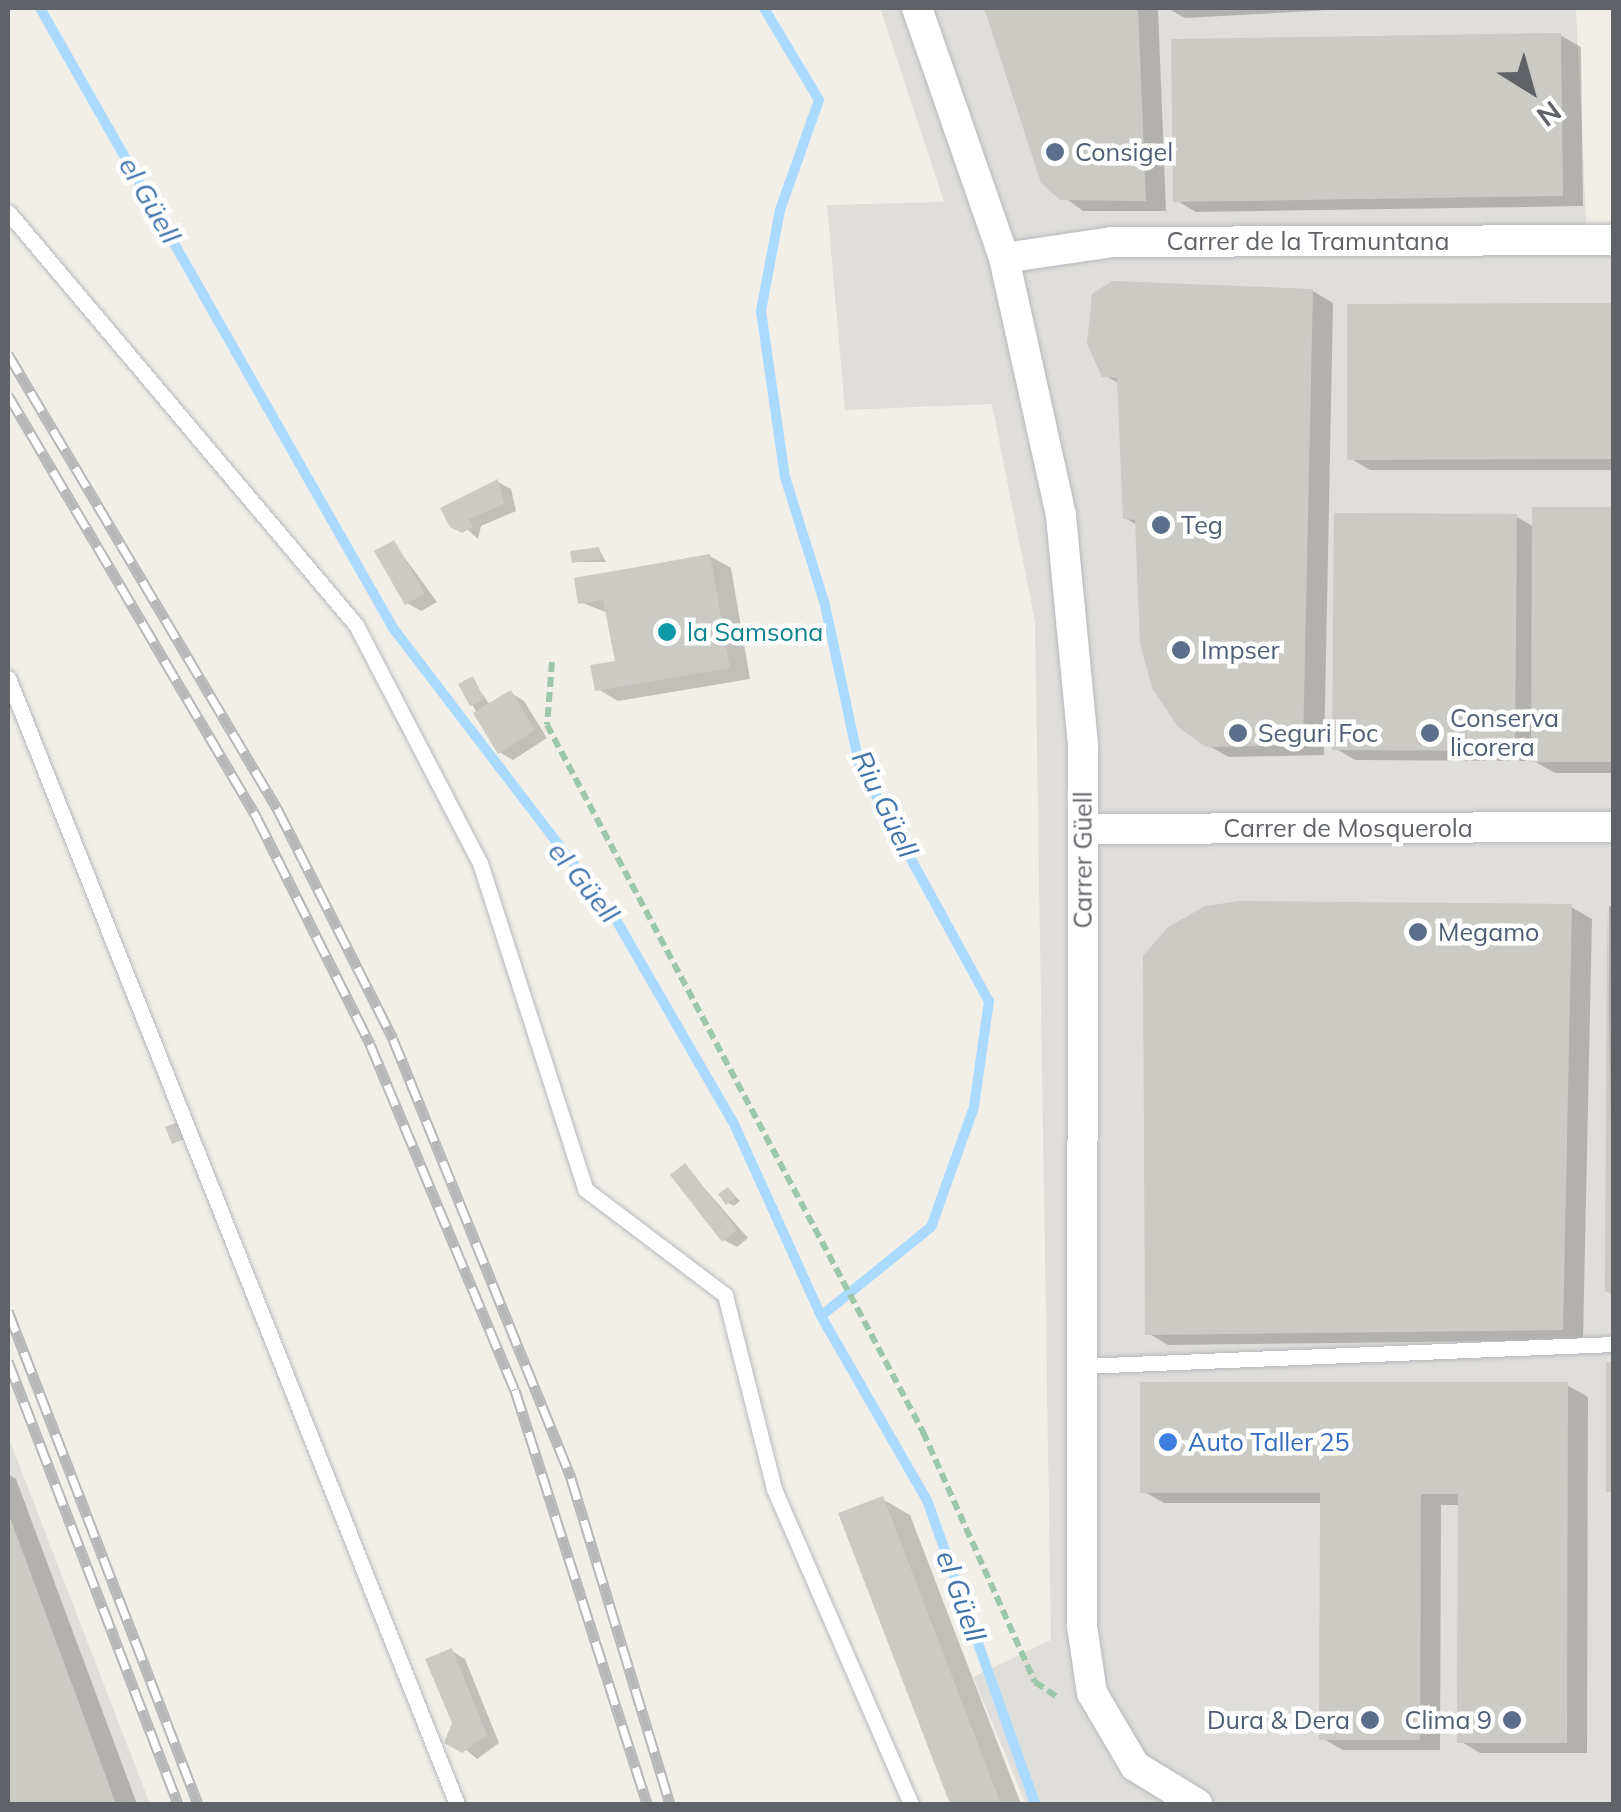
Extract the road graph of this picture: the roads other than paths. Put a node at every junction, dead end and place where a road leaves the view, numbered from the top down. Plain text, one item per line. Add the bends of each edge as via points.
1 (917, 8) edge
2 (8, 212) edge
3 (1614, 240) edge
4 (1004, 258) junction
5 (8, 678) edge
6 (1614, 827) edge
7 (1082, 829) junction
8 (1614, 1344) edge
9 (1082, 1366) junction
10 (457, 1804) edge
11 (911, 1804) edge
12 (1197, 1804) edge

1 - 4 street, Carrer Güell
2 - 11 lane via 356,625 480,862 584,1189 724,1295 774,1489
3 - 4 street, Carrer de la Tramuntana via 1112,242
4 - 7 street, Carrer Güell via 1061,516
5 - 10 lane
6 - 7 street, Carrer de Mosquerola
7 - 9 street, Carrer Güell
8 - 9 lane
9 - 12 street, Carrer Güell via 1082,1626 1106,1732 1163,1790

